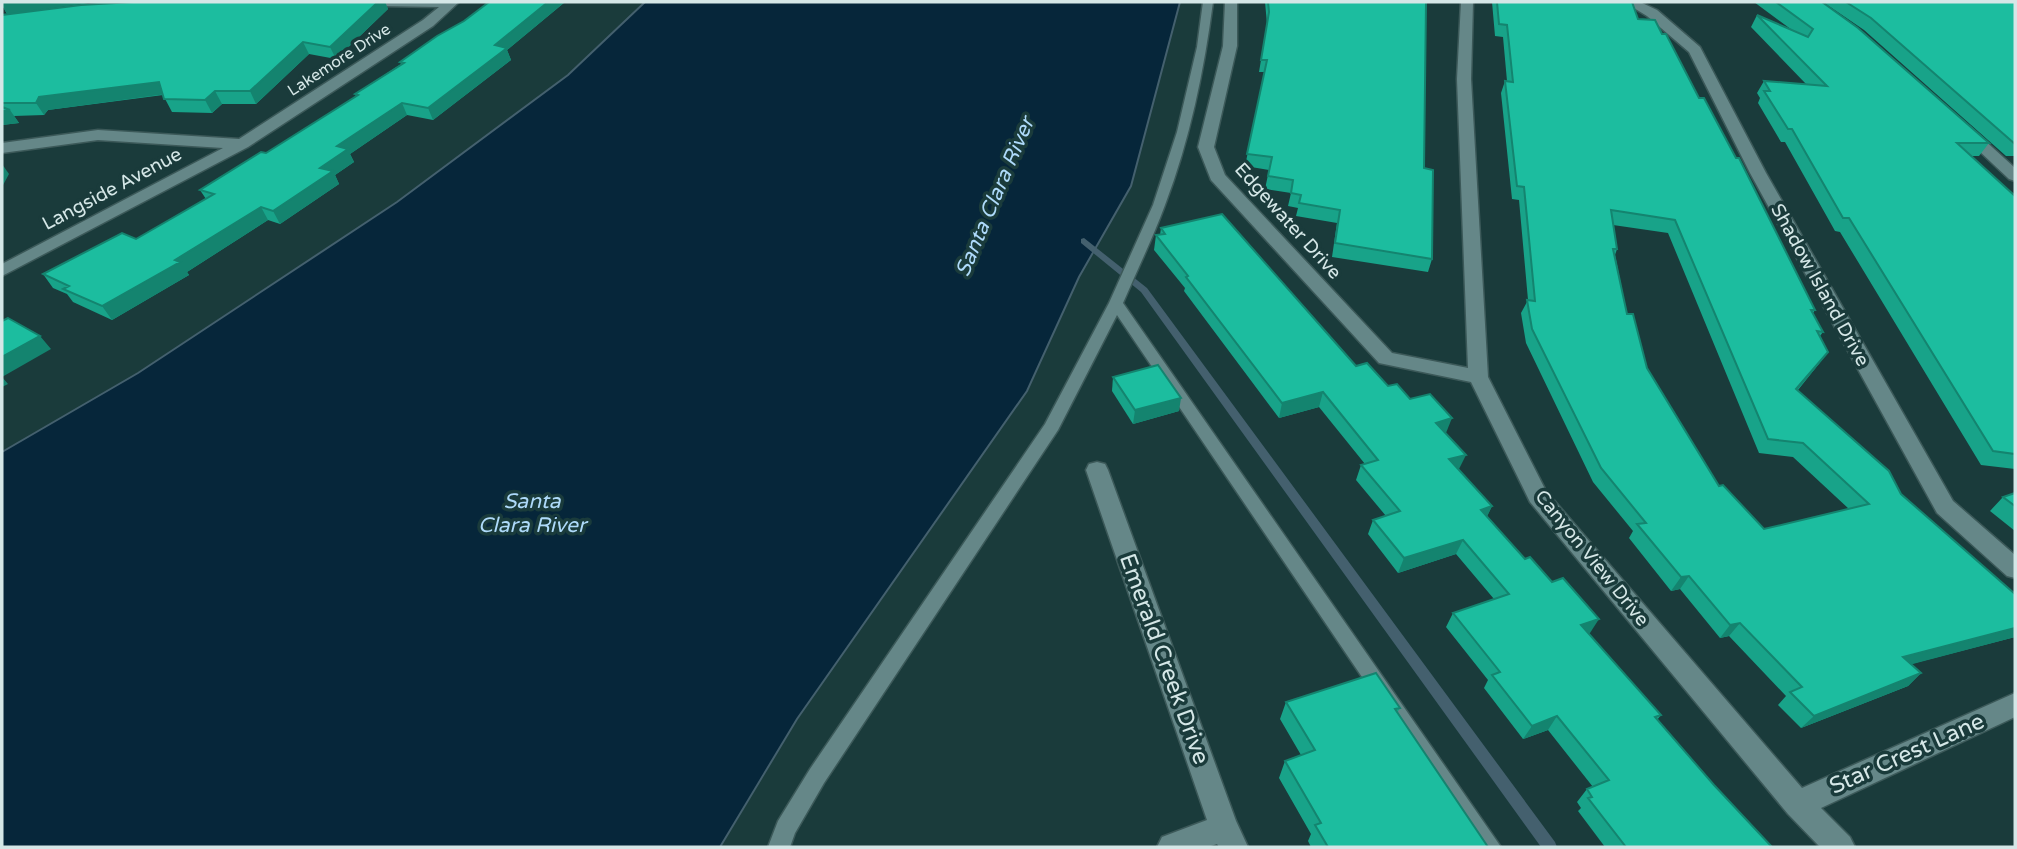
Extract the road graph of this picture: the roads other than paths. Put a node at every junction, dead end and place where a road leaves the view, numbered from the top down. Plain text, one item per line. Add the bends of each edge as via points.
1 (381, 2) edge
2 (1208, 2) edge
3 (1231, 2) edge
4 (1467, 2) edge
5 (1630, 2) edge
6 (452, 3) edge
7 (1956, 123) edge
8 (242, 144) junction
9 (2, 148) edge
10 (2015, 176) edge
11 (2, 271) edge
12 (1119, 298) junction
13 (1478, 377) junction
14 (1097, 470) dead end
15 (2015, 569) edge
16 (2015, 705) edge
17 (1798, 804) junction
18 (1229, 837) edge
19 (779, 847) edge
20 (1172, 847) edge
21 (1490, 847) edge
22 (1840, 847) edge

1 - 6 street
2 - 12 lane via 1183,132 1159,205
3 - 13 street, Edgewater Drive via 1230,46 1206,147 1217,177 1386,358
4 - 13 street, Canyon View Drive via 1464,79
5 - 15 street, Shadow Island Drive via 1652,13 1695,50 1758,173 1945,507
6 - 8 street, Lakemore Drive
7 - 10 street
8 - 9 street via 98,135
8 - 11 street, Langside Avenue
12 - 19 lane via 1052,426 817,776
12 - 21 lane
13 - 17 street, Canyon View Drive via 1538,496
14 - 18 street, Emerald Creek Drive
16 - 17 street, Star Crest Lane
17 - 22 street, Canyon View Drive
18 - 20 street

